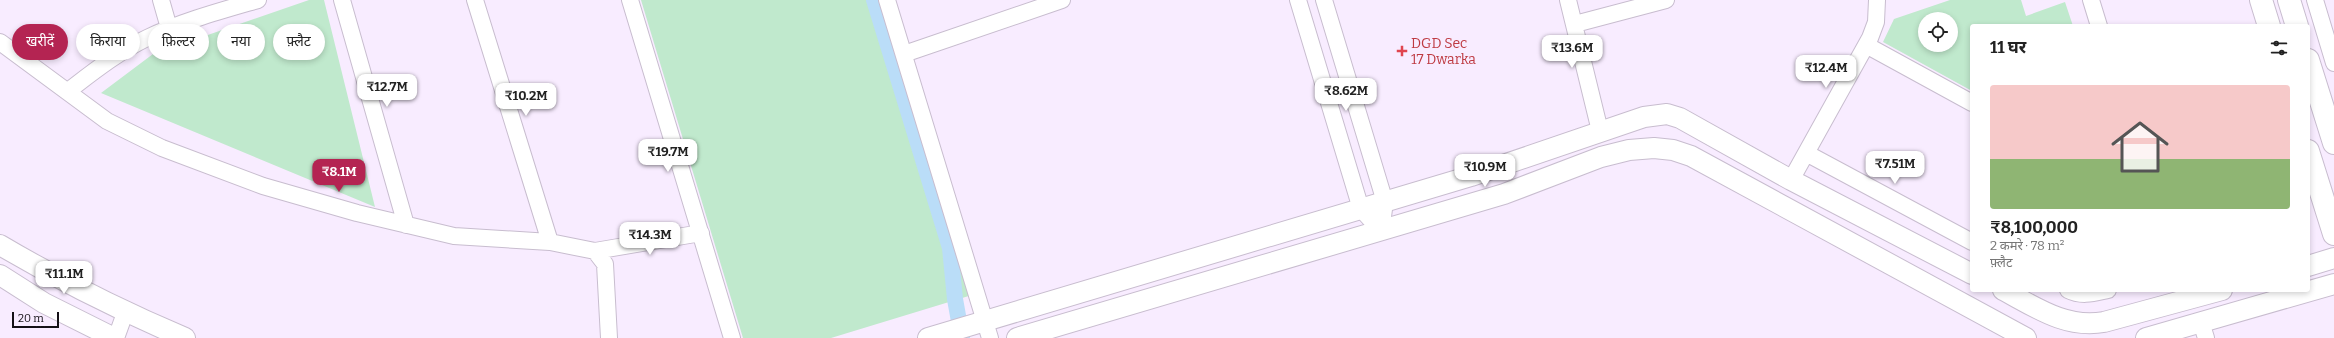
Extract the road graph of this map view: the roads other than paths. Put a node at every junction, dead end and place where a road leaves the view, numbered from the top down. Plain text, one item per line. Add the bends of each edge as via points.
1 (161, 0) edge
2 (258, 0) edge
3 (342, 0) edge
4 (475, 0) edge
5 (630, 0) edge
6 (887, 0) edge
7 (1062, 0) edge
8 (1298, 0) edge
9 (1324, 0) edge
10 (1568, 0) edge
11 (1666, 0) edge
12 (1877, 0) edge
13 (2091, 0) edge
14 (2261, 0) edge
15 (2289, 0) edge
16 (2315, 0) edge
17 (168, 24) edge
18 (180, 24) edge
19 (1575, 24) junction
20 (2098, 24) edge
21 (2268, 24) edge
22 (2296, 24) edge
23 (148, 37) edge
24 (0, 42) edge
25 (1866, 45) junction
26 (904, 54) junction
27 (2334, 63) edge
28 (2310, 66) edge
29 (68, 91) junction
30 (1970, 102) edge
31 (1600, 131) junction
32 (2334, 143) edge
33 (1806, 153) junction
34 (2310, 157) edge
35 (1791, 180) junction
36 (1384, 202) junction
37 (1361, 209) junction
38 (406, 224) junction
39 (1382, 231) junction
40 (701, 234) junction
41 (2334, 234) edge
42 (1970, 241) edge
43 (550, 242) junction
44 (0, 245) edge
45 (595, 251) junction
46 (2334, 258) edge
47 (2310, 265) edge
48 (1970, 273) edge
49 (0, 275) edge
50 (2334, 284) edge
51 (2007, 292) edge
52 (2074, 292) edge
53 (2098, 292) edge
54 (2208, 292) edge
55 (2180, 296) edge
56 (125, 313) junction
57 (983, 328) edge
58 (2203, 330) edge
59 (932, 337) edge
60 (115, 338) edge
61 (185, 338) edge
62 (609, 338) edge
63 (732, 338) edge
64 (1017, 338) edge
65 (2026, 338) edge
66 (2146, 338) edge

1 - 17 street
2 - 18 street
3 - 38 street
4 - 43 street
5 - 40 street
6 - 26 street
7 - 26 street
8 - 37 street
9 - 36 street
10 - 19 street
11 - 19 street
12 - 25 street via 1876,22
13 - 20 street
14 - 21 main road
15 - 22 main road
16 - 27 street
19 - 31 street
23 - 29 street via 106,62
24 - 29 street
25 - 30 street
25 - 33 street
26 - 57 street
28 - 32 main road
29 - 38 street via 108,121 162,148 263,186
31 - 35 street via 1650,116 1673,115
31 - 36 street via 1471,176
33 - 35 street
33 - 42 street
34 - 41 main road
35 - 48 street
36 - 37 street
36 - 39 street
37 - 39 street
37 - 57 street
38 - 43 street via 454,236
39 - 64 street
39 - 65 street via 1504,194 1601,157 1629,150 1674,150 1691,156
40 - 45 street
40 - 63 street
43 - 45 street
44 - 56 street via 62,282
45 - 62 street via 605,264
46 - 47 street
49 - 60 street via 44,303
50 - 58 street
51 - 55 street via 2049,314 2076,324 2104,322
52 - 53 street
54 - 55 street
56 - 60 street
56 - 61 street
57 - 59 street
58 - 66 street

